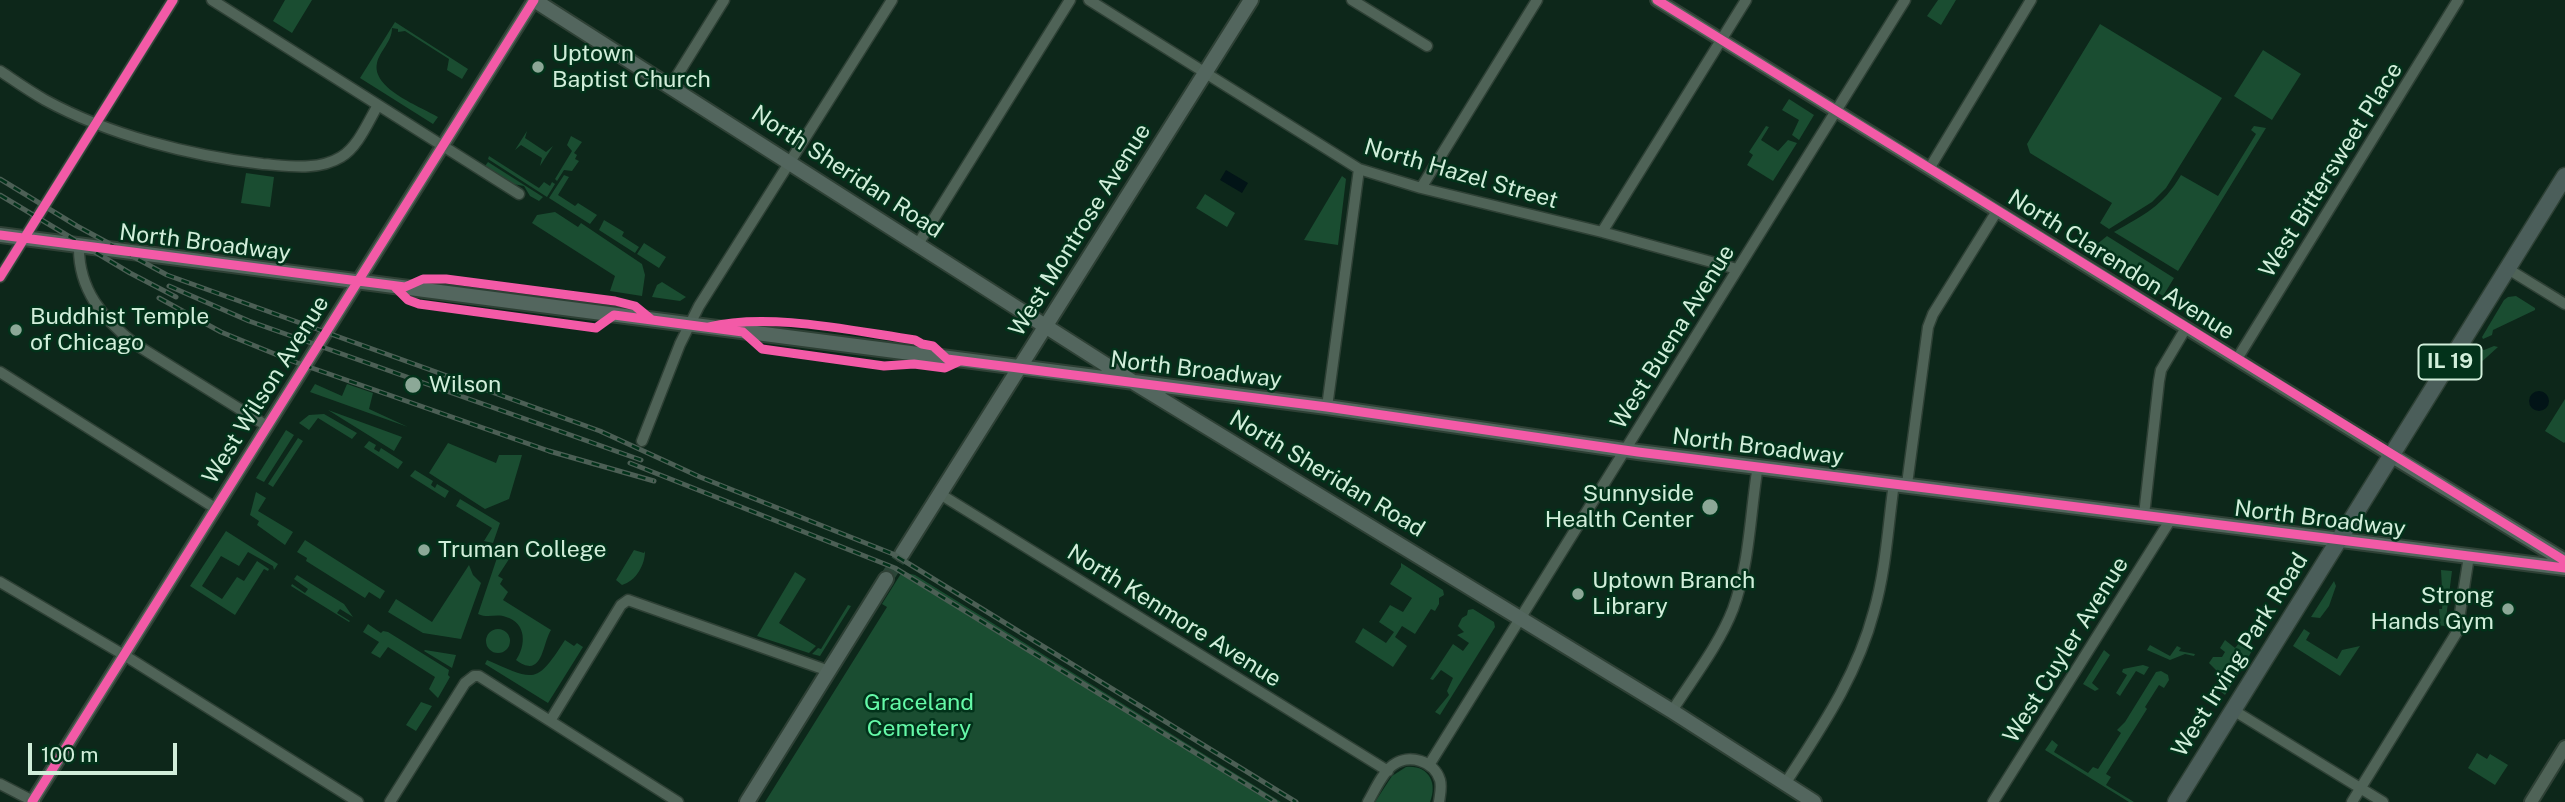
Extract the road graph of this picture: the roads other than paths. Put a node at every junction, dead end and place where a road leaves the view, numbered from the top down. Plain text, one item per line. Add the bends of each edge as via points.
1 (173, 0) edge
2 (212, 0) edge
3 (534, 0) edge
4 (724, 0) edge
5 (892, 0) edge
6 (1070, 0) edge
7 (1089, 0) edge
8 (1251, 0) edge
9 (1352, 0) edge
10 (1537, 0) edge
11 (1657, 0) edge
12 (1746, 0) edge
13 (1905, 0) edge
14 (2031, 0) edge
15 (2458, 0) edge
16 (1722, 40) junction
17 (1427, 46) dead end
18 (0, 71) edge
19 (1205, 74) junction
20 (670, 87) junction
21 (378, 106) junction
22 (1836, 111) junction
23 (96, 123) junction
24 (442, 146) junction
25 (790, 163) junction
26 (1359, 169) junction
27 (1929, 169) junction
28 (2565, 176) edge
29 (1421, 188) junction
30 (519, 194) dead end
31 (1997, 211) junction
32 (1602, 232) junction
33 (0, 235) edge
34 (24, 238) junction
35 (918, 244) junction
36 (79, 246) junction
37 (2508, 268) junction
38 (1737, 269) junction
39 (0, 277) edge
40 (357, 281) junction
41 (2565, 304) edge
42 (689, 324) junction
43 (1046, 326) junction
44 (2186, 328) junction
45 (2236, 359) junction
46 (1020, 368) junction
47 (0, 372) edge
48 (1133, 382) junction
49 (1327, 407) junction
50 (267, 426) junction
51 (642, 441) dead end
52 (1625, 450) junction
53 (2391, 455) junction
54 (1758, 465) junction
55 (1900, 483) junction
56 (940, 494) junction
57 (215, 508) junction
58 (2144, 515) junction
59 (2171, 519) junction
60 (2338, 541) junction
61 (902, 554) tunnel mouth
62 (2469, 556) junction
63 (2565, 561) edge
64 (2565, 568) edge
65 (886, 579) tunnel mouth
66 (0, 582) edge
67 (1520, 618) junction
68 (124, 655) junction
69 (829, 671) junction
70 (2233, 710) junction
71 (1672, 711) junction
72 (550, 721) junction
73 (2565, 747) edge
74 (1429, 765) junction
75 (1388, 771) junction
76 (0, 784) edge
77 (1785, 784) junction
78 (2361, 788) junction
79 (33, 802) edge
80 (358, 802) edge
81 (390, 802) edge
82 (678, 802) edge
83 (747, 802) edge
84 (1368, 802) edge
85 (1439, 802) edge
86 (1814, 802) edge
87 (1993, 802) edge
88 (2176, 802) edge
89 (2352, 802) edge
90 (2383, 802) edge
91 (2531, 802) edge

1 - 23 street
2 - 21 street
3 - 20 main road, North Sheridan Road
3 - 24 street, West Wilson Avenue
4 - 20 street
5 - 25 street
6 - 35 street
7 - 19 street, North Hazel Street
8 - 19 main road, West Montrose Avenue
9 - 17 street
10 - 29 street
11 - 16 street, North Clarendon Avenue
12 - 16 street
13 - 22 street, West Buena Avenue
14 - 27 street
15 - 45 street, West Bittersweet Place
16 - 22 street, North Clarendon Avenue
16 - 32 street
18 - 23 street via 43,99
19 - 26 street, North Hazel Street
19 - 43 main road, West Montrose Avenue
20 - 25 main road, North Sheridan Road
21 - 23 street via 344,156 310,166 192,152
21 - 24 street
22 - 27 street, North Clarendon Avenue
22 - 38 street, West Buena Avenue
23 - 34 street
24 - 30 street
24 - 40 street, West Wilson Avenue
25 - 35 main road, North Sheridan Road
25 - 42 street
26 - 29 street, North Hazel Street
26 - 49 street
27 - 31 street, North Clarendon Avenue
28 - 37 main road, West Irving Park Road / IL 19
29 - 32 street, North Hazel Street
31 - 44 street, North Clarendon Avenue
31 - 55 street via 1928,327
32 - 38 street, North Hazel Street
33 - 34 main road, North Broadway
34 - 36 main road, North Broadway
34 - 39 street
35 - 43 main road, North Sheridan Road
36 - 40 main road, North Broadway
36 - 50 street via 88,290 117,330
37 - 41 street
37 - 53 main road, West Irving Park Road / IL 19
38 - 52 street, West Buena Avenue
40 - 42 main road, North Broadway
40 - 50 street, West Wilson Avenue
42 - 46 main road, North Broadway
42 - 51 street
43 - 46 main road, West Montrose Avenue
43 - 48 main road, North Sheridan Road
44 - 45 street, North Clarendon Avenue
44 - 58 street via 2161,370
45 - 53 street, North Clarendon Avenue
46 - 48 main road, North Broadway
46 - 56 main road, West Montrose Avenue
47 - 57 street
48 - 49 main road, North Broadway
48 - 67 main road, North Sheridan Road
49 - 52 main road, North Broadway
50 - 57 street, West Wilson Avenue
52 - 54 main road, North Broadway
52 - 67 street, West Buena Avenue
53 - 60 main road, West Irving Park Road / IL 19
53 - 63 main road, North Clarendon Avenue
54 - 55 main road, North Broadway
54 - 71 street via 1747,552 1733,608
55 - 58 main road, North Broadway
55 - 77 street via 1862,650 1840,697
56 - 61 main road, West Montrose Avenue
56 - 75 street, North Kenmore Avenue
57 - 68 street, West Wilson Avenue
58 - 59 main road, North Broadway
59 - 60 main road, North Broadway
59 - 87 street, West Cuyler Avenue
60 - 62 main road, North Broadway
60 - 70 main road, West Irving Park Road / IL 19
62 - 64 main road, North Broadway
62 - 78 street via 2457,632
65 - 69 main road
66 - 68 street
67 - 71 main road, North Sheridan Road
67 - 74 street, West Buena Avenue
68 - 79 street, West Wilson Avenue
68 - 80 street
69 - 72 street via 628,600
69 - 83 main road
70 - 78 street
70 - 88 main road, West Irving Park Road / IL 19
71 - 77 main road, North Sheridan Road
72 - 81 street via 483,678 474,677 465,683
72 - 82 street
73 - 91 street
74 - 75 street via 1410,759 1396,762
74 - 85 street via 1440,779
75 - 84 street
76 - 79 street
77 - 86 main road, North Sheridan Road
78 - 89 street
78 - 90 street

